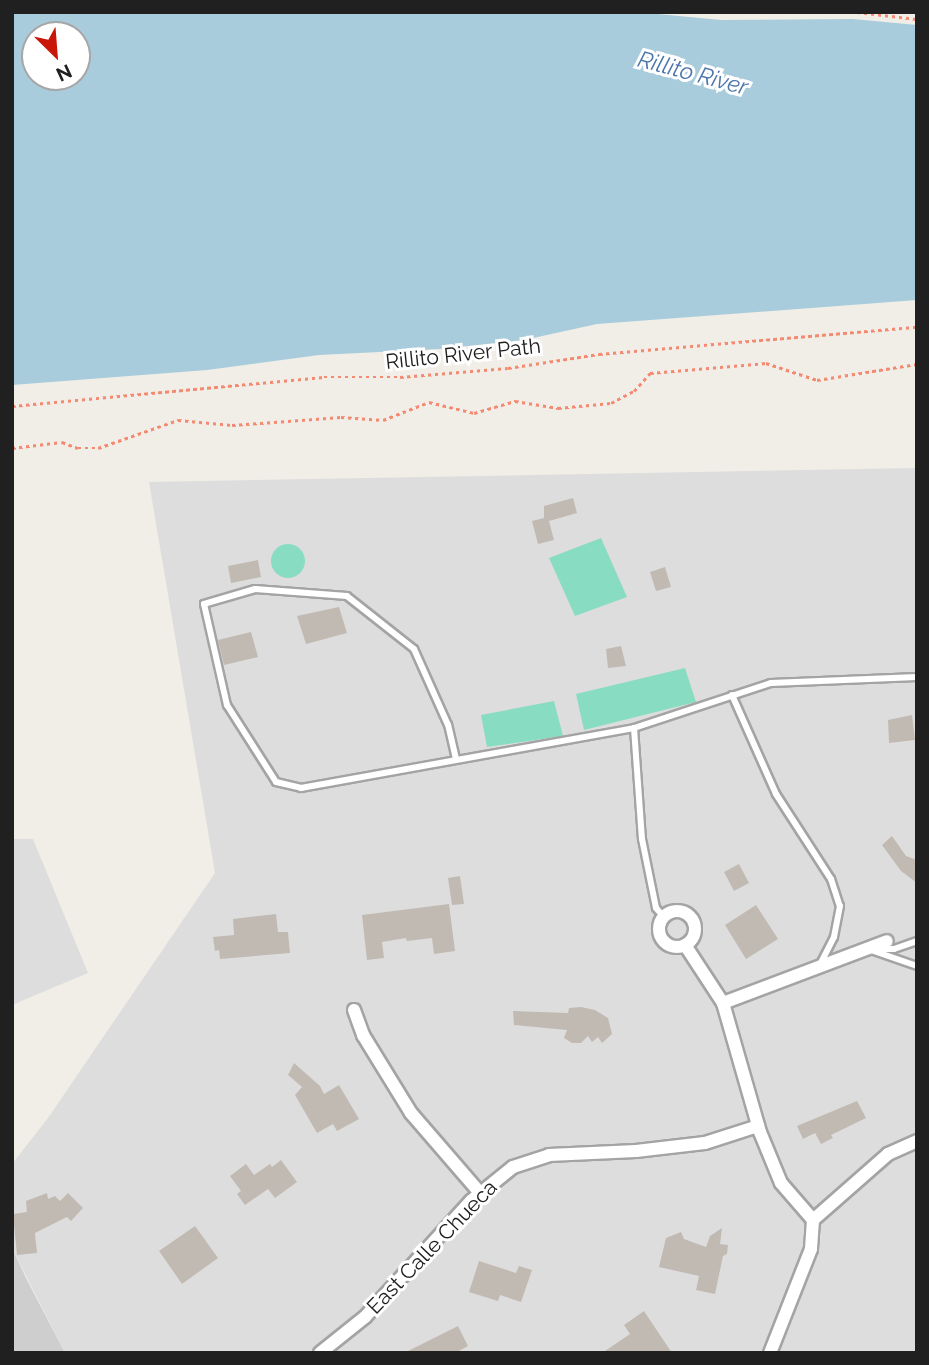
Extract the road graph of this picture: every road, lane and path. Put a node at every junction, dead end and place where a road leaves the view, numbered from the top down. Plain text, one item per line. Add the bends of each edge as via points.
1 (857, 12) edge
2 (917, 19) edge
3 (917, 327) edge
4 (917, 364) edge
5 (12, 406) edge
6 (12, 448) edge
7 (917, 677) edge
8 (732, 695) junction
9 (634, 728) junction
10 (456, 759) junction
11 (664, 917) junction
12 (887, 941) dead end
13 (917, 942) edge
14 (685, 945) junction
15 (867, 949) junction
16 (917, 966) edge
17 (820, 967) junction
18 (723, 1003) junction
19 (354, 1010) dead end
20 (758, 1126) junction
21 (917, 1142) edge
22 (480, 1193) junction
23 (813, 1220) junction
24 (320, 1353) edge
25 (770, 1353) edge

1 - 2 path
3 - 5 path, Rillito River Path via 599,354 494,369 362,379 324,377
4 - 6 path via 817,380 766,363 650,373 634,391 611,403 558,408 515,401 474,413 429,402 383,421 341,417 232,425 177,420 98,448 62,442
7 - 8 lane via 771,683
8 - 9 lane
8 - 17 lane via 776,794 831,879 840,906 834,937
9 - 10 lane
9 - 11 lane via 642,839 656,908
10 - 10 lane via 448,724 414,649 347,596 255,589 204,604 227,705 276,782 301,788
11 - 14 street via 660,928 663,940 673,946
11 - 14 street via 680,911 690,916 695,932
12 - 15 street
13 - 15 lane via 894,949
14 - 18 street
15 - 16 lane
15 - 17 street
17 - 18 street
18 - 20 street
19 - 22 street via 363,1035 411,1113
20 - 22 street, East Calle Chueca via 705,1143 549,1155 513,1167
20 - 23 street via 781,1183
21 - 23 street via 888,1154
22 - 24 street, East Calle Chueca via 365,1317
23 - 25 street via 811,1249

